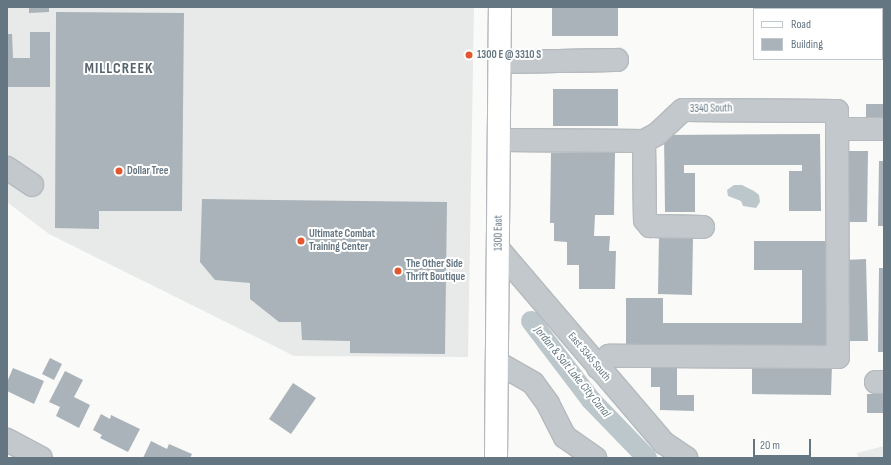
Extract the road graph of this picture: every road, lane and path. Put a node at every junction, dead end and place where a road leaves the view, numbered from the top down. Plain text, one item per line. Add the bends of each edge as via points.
1 (500, 7) edge
2 (617, 60) dead end
3 (500, 62) junction
4 (837, 120) junction
5 (884, 129) edge
6 (500, 140) junction
7 (644, 141) junction
8 (7, 168) edge
9 (32, 185) dead end
10 (703, 227) dead end
11 (499, 250) junction
12 (498, 363) junction
13 (598, 368) junction
14 (7, 440) edge
15 (41, 458) edge
16 (496, 458) edge
17 (595, 458) edge
18 (686, 458) edge

1 - 3 main road, 1300 East
2 - 3 street
3 - 6 main road, 1300 East
4 - 5 street, 3340 South
4 - 7 street, 3340 South via 683,110 658,134
4 - 13 street via 838,357 609,356
6 - 7 street
6 - 11 main road, 1300 East
7 - 10 street via 645,220 650,226
8 - 9 street
11 - 12 main road, 1300 East
11 - 13 street, East 3345 South
12 - 16 main road, 1300 East
12 - 17 street via 533,383 565,436
13 - 18 street, East 3345 South via 664,443
14 - 15 street

